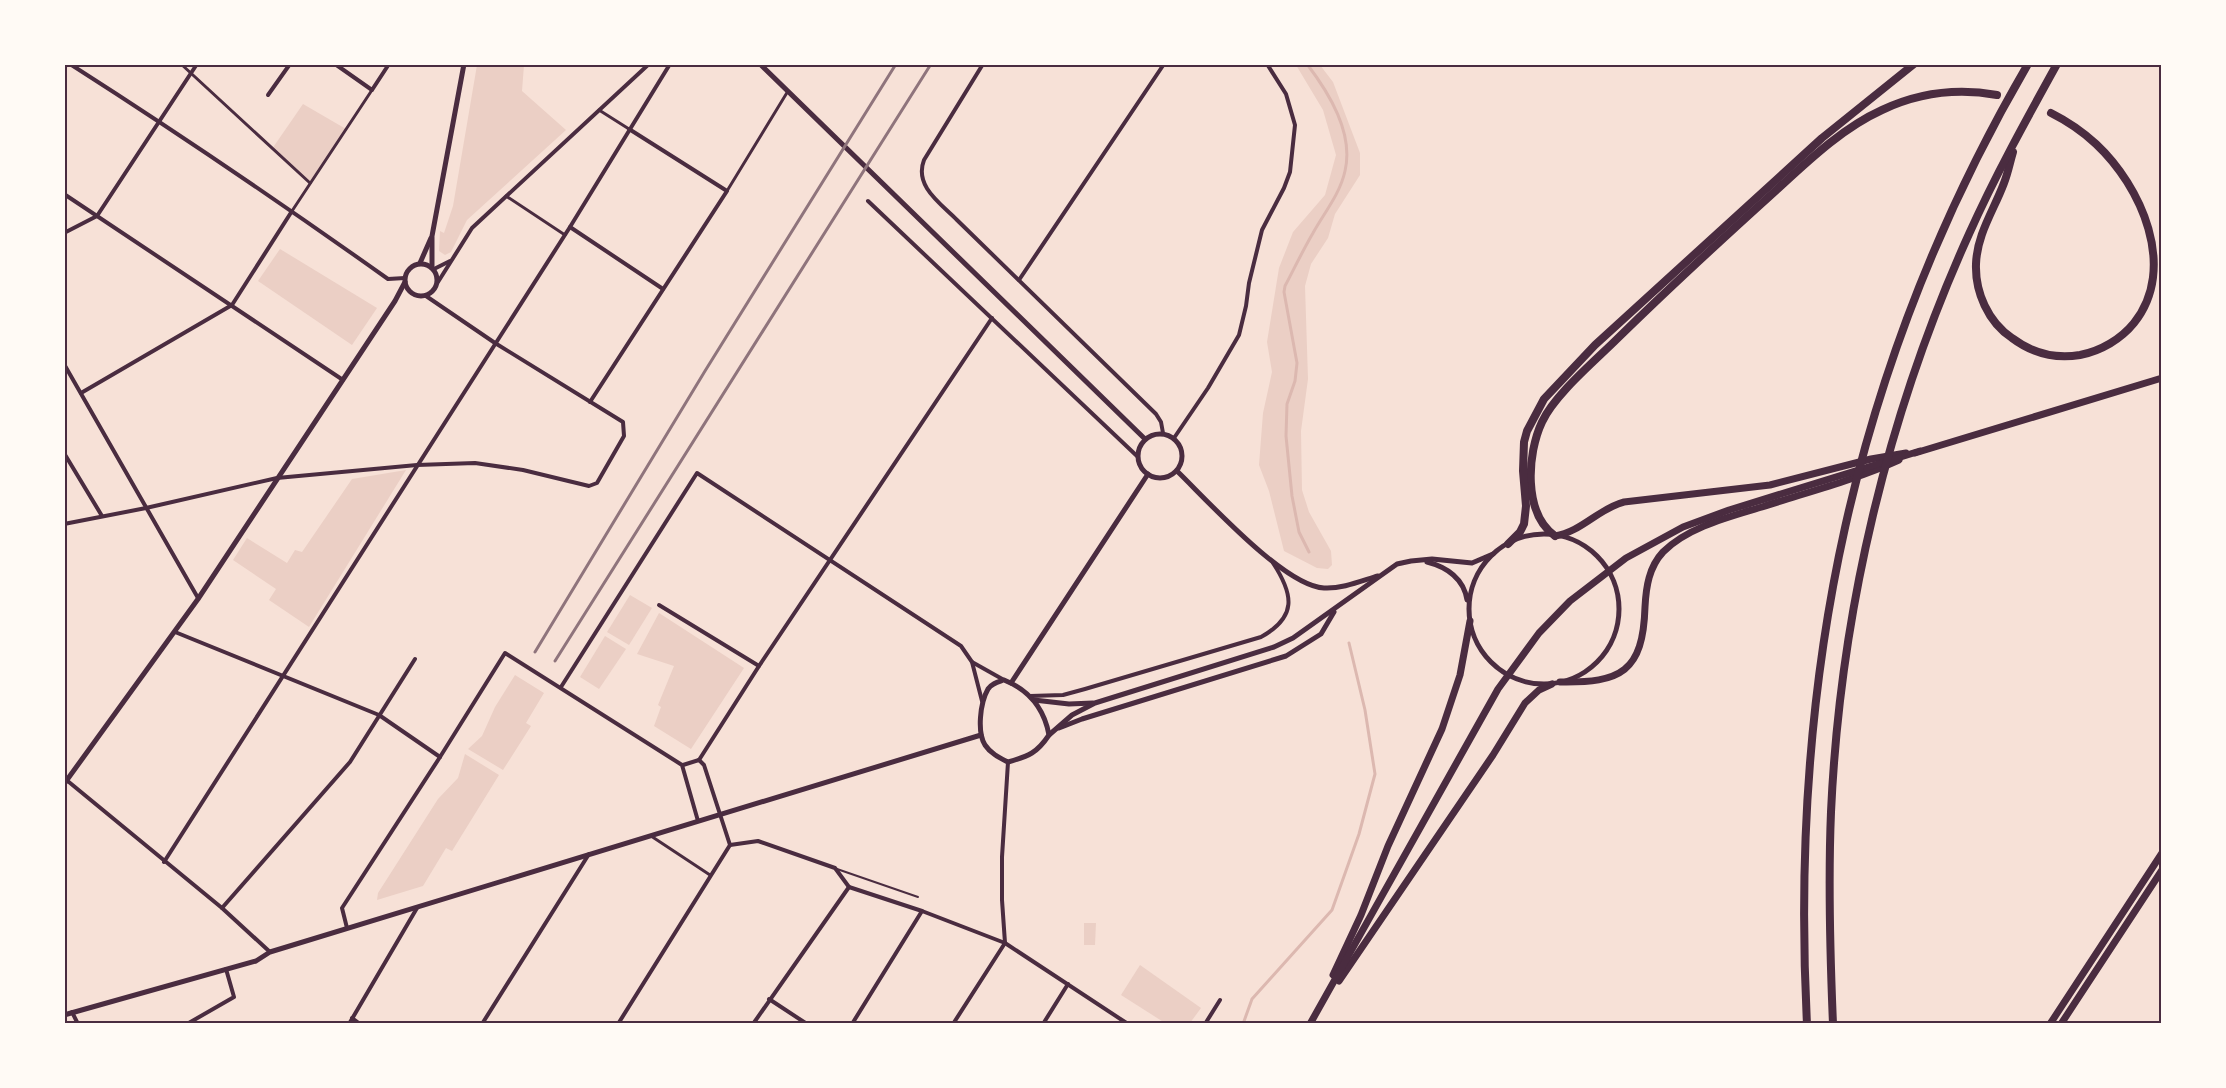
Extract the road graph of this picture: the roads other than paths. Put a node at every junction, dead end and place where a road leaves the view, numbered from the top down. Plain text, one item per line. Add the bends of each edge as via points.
1 (181, 64) edge
2 (197, 64) edge
3 (290, 64) edge
4 (335, 64) edge
5 (389, 64) edge
6 (464, 64) edge
7 (649, 64) edge
8 (670, 64) edge
9 (760, 64) edge
10 (983, 64) edge
11 (1164, 64) edge
12 (1267, 64) edge
13 (1914, 64) edge
14 (2028, 64) edge
15 (2057, 64) edge
16 (67, 66) edge
17 (191, 74) junction
18 (372, 90) junction
19 (788, 91) junction
20 (268, 95) dead end
21 (1997, 95) dead end
22 (599, 110) junction
23 (2051, 112) dead end
24 (161, 122) junction
25 (629, 129) junction
26 (2019, 133) junction
27 (310, 183) junction
28 (727, 191) junction
29 (64, 194) edge
30 (506, 196) junction
31 (868, 201) dead end
32 (292, 211) junction
33 (97, 216) junction
34 (570, 227) junction
35 (64, 233) edge
36 (565, 235) junction
37 (432, 237) junction
38 (451, 261) junction
39 (420, 263) junction
40 (433, 268) junction
41 (1019, 279) junction
42 (405, 280) junction
43 (438, 282) junction
44 (663, 289) junction
45 (411, 292) junction
46 (426, 296) junction
47 (395, 301) junction
48 (232, 305) junction
49 (992, 318) junction
50 (495, 343) junction
51 (64, 364) edge
52 (2162, 378) edge
53 (343, 380) junction
54 (81, 393) junction
55 (590, 402) junction
56 (1163, 434) junction
57 (1174, 438) junction
58 (1145, 439) junction
59 (1920, 451) junction
60 (64, 453) edge
61 (1138, 457) junction
62 (417, 465) junction
63 (1177, 471) junction
64 (1148, 474) junction
65 (277, 478) junction
66 (146, 508) junction
67 (102, 516) junction
68 (64, 524) edge
69 (1556, 536) junction
70 (1508, 544) junction
71 (1493, 554) junction
72 (1419, 560) junction
73 (830, 561) junction
74 (1273, 563) junction
75 (1382, 574) junction
76 (198, 599) junction
77 (659, 605) dead end
78 (1335, 610) junction
79 (1469, 612) junction
80 (1470, 621) junction
81 (175, 632) junction
82 (415, 658) dead end
83 (972, 662) junction
84 (759, 666) junction
85 (284, 676) junction
86 (1008, 681) junction
87 (1556, 683) junction
88 (561, 687) junction
89 (1032, 698) junction
90 (1095, 703) junction
91 (983, 705) junction
92 (379, 715) junction
93 (1051, 733) junction
94 (981, 735) junction
95 (440, 757) junction
96 (699, 760) junction
97 (1008, 762) junction
98 (682, 765) junction
99 (65, 781) edge
100 (720, 815) junction
101 (698, 821) junction
102 (649, 835) junction
103 (730, 845) junction
104 (589, 853) junction
105 (2162, 853) edge
106 (164, 862) junction
107 (835, 868) junction
108 (2162, 870) edge
109 (711, 876) junction
110 (849, 887) junction
111 (918, 897) dead end
112 (418, 906) junction
113 (222, 908) junction
114 (922, 911) junction
115 (347, 928) junction
116 (1005, 943) junction
117 (270, 952) junction
118 (226, 969) junction
119 (1068, 984) junction
120 (769, 999) junction
121 (1221, 1000) dead end
122 (72, 1012) junction
123 (64, 1015) edge
124 (352, 1018) junction
125 (1311, 1022) edge
126 (78, 1023) edge
127 (187, 1023) edge
128 (349, 1023) edge
129 (360, 1023) edge
130 (482, 1023) edge
131 (618, 1023) edge
132 (753, 1023) edge
133 (807, 1023) edge
134 (852, 1023) edge
135 (953, 1023) edge
136 (1043, 1023) edge
137 (1127, 1023) edge
138 (1205, 1023) edge
139 (1807, 1023) edge
140 (1833, 1023) edge
141 (2050, 1023) edge
142 (2061, 1023) edge

1 - 17 street
2 - 17 street
3 - 20 street
4 - 18 street
5 - 18 street
6 - 37 street
7 - 22 street
8 - 25 street
9 - 19 street
10 - 41 street via 924,160 920,169 922,181 937,201
11 - 41 street
12 - 57 street via 1286,94 1295,125 1290,172 1262,230 1239,335
13 - 70 highway via 1821,138 1595,345 1544,399 1524,442 1524,524
14 - 139 highway via 1931,257 1898,342 1854,486 1828,609 1810,748 1804,886
15 - 26 highway
16 - 24 street
17 - 24 street
17 - 27 street
18 - 27 street
19 - 28 street
19 - 58 street
21 - 69 highway via 1968,92 1924,96 1880,111 1848,131 1684,273 1590,365 1552,405 1542,422 1534,451 1532,480 1536,508 1542,524
22 - 25 street
22 - 30 street
23 - 26 highway via 2096,144 2121,174 2141,210 2152,249 2152,285 2146,305 2120,337 2092,352 2060,356 2019,344 1998,326 1982,300 1976,277 1979,242
24 - 32 street
24 - 33 street
25 - 28 street
25 - 34 street
26 - 140 highway via 1951,276 1922,352 1882,478 1858,584 1844,675 1831,811
27 - 32 street
28 - 44 street
29 - 33 street
30 - 36 street
30 - 38 street via 472,228
31 - 49 street
32 - 42 street via 388,279
32 - 48 street
33 - 35 street
33 - 48 street
34 - 36 street
34 - 44 street
36 - 50 street
37 - 39 street
37 - 40 street
38 - 40 street
38 - 43 street
39 - 40 street
39 - 42 street via 410,268
40 - 43 street
41 - 56 street via 1156,414
42 - 45 street
42 - 47 street
43 - 46 street
44 - 55 street
45 - 46 street
45 - 47 street
46 - 50 street
47 - 53 street
48 - 53 street
48 - 54 street
49 - 61 street
49 - 73 street
50 - 55 street
50 - 62 street
51 - 54 street
52 - 59 main road
53 - 65 street
54 - 66 street
55 - 62 street via 623,422 624,436 597,483 590,486 475,463
56 - 57 street
56 - 58 street
57 - 63 street via 1183,454
58 - 61 street
59 - 69 main road via 1870,459 1770,485 1624,502
59 - 87 main road via 1870,473 1720,520 1680,539 1665,550 1651,569 1642,640 1633,661 1606,680
59 - 125 main road via 1665,535 1587,586 1554,616 1498,689
60 - 67 street
61 - 64 street
62 - 65 street
62 - 85 street
63 - 64 street via 1160,478
63 - 74 street
64 - 86 street
65 - 66 street
65 - 76 street
66 - 67 street
66 - 76 street
67 - 68 street
69 - 70 street via 1533,536
69 - 87 street via 1593,552 1604,564 1612,577 1619,608 1615,631 1605,653 1582,674
70 - 71 street
71 - 72 street via 1472,563
71 - 79 street via 1473,584
72 - 75 street via 1397,564
72 - 79 street via 1447,570 1460,581
73 - 83 street via 961,646
73 - 84 street
73 - 88 street via 698,473
74 - 75 street via 1298,580 1323,588 1350,585
74 - 89 street via 1289,598 1283,622 1267,634 1085,689
75 - 78 street
76 - 81 street
77 - 84 street
78 - 90 street via 1274,647
78 - 93 street via 1321,634 1286,656 1082,719
79 - 80 street
80 - 87 street via 1477,643 1494,665 1517,679
80 - 125 main road via 1460,675 1442,729
81 - 85 street
81 - 99 street
82 - 92 street
83 - 86 street
83 - 91 street
84 - 96 street
85 - 92 street
85 - 106 street
86 - 89 street
86 - 91 street via 996,682 988,688
87 - 125 main road via 1539,690 1525,703
88 - 95 street via 505,653
88 - 98 street
89 - 90 street via 1069,704
89 - 93 street
90 - 93 street via 1072,715
91 - 94 street
92 - 95 street
92 - 113 street via 350,762
93 - 97 street via 1029,756
94 - 97 street via 991,752
94 - 100 street
95 - 115 street via 342,908
96 - 98 street
96 - 100 street
97 - 116 street via 1002,857
98 - 101 street
99 - 106 street
100 - 101 street
100 - 103 street
101 - 102 street
102 - 104 street
102 - 109 street
103 - 107 street via 758,841
103 - 109 street
104 - 112 street
104 - 130 street
105 - 141 main road
106 - 113 street
107 - 110 street
107 - 111 lane
108 - 142 main road
109 - 131 street
110 - 114 street
110 - 120 street
112 - 115 street
112 - 124 street
113 - 117 street
114 - 116 street
114 - 134 street
115 - 117 street
116 - 119 street
116 - 135 street
117 - 118 street via 256,961
118 - 122 street
118 - 127 street via 234,998
119 - 136 street
119 - 137 street
120 - 132 street
120 - 133 street
121 - 138 street
122 - 123 street
122 - 126 street
124 - 128 street
124 - 129 street

